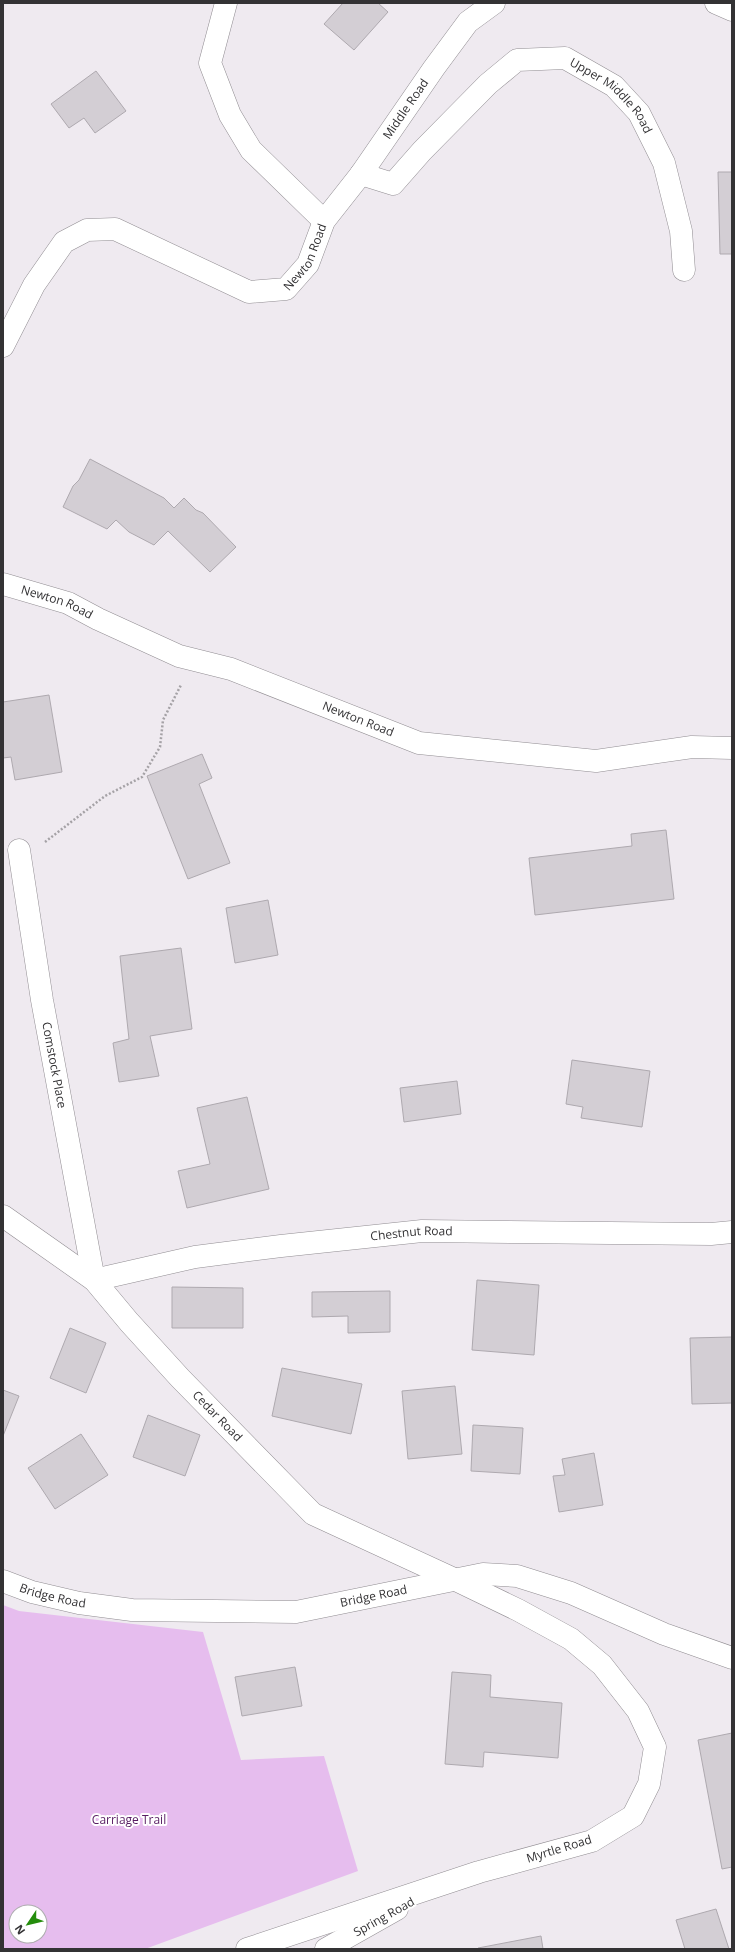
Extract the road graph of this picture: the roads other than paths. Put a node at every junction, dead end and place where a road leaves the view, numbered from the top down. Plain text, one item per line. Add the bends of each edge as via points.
1 (226, 3) edge
2 (494, 3) edge
3 (716, 3) edge
4 (732, 10) edge
5 (361, 174) junction
6 (324, 221) junction
7 (684, 270) dead end
8 (3, 346) edge
9 (3, 584) edge
10 (732, 731) edge
11 (725, 747) edge
12 (19, 854) road end
13 (3, 1216) edge
14 (732, 1232) edge
15 (94, 1280) junction
16 (456, 1580) junction
17 (3, 1581) edge
18 (732, 1658) edge
19 (442, 1884) junction
20 (247, 1949) edge
21 (326, 1949) edge

1 - 6 street, Newton Road via 210,63 230,115 251,150
2 - 5 street, Middle Road via 468,22
3 - 4 street
5 - 6 street, Middle Road
5 - 7 street, Upper Middle Road via 393,184 488,84 517,60 565,58 614,86 639,113 664,163 681,231
6 - 8 street, Newton Road via 308,264 286,289 250,292 115,229 87,230 64,242 34,285
9 - 11 street, Newton Road via 68,603 166,650 231,669 420,743 596,761 692,747
10 - 11 street
12 - 15 street, Comstock Place via 42,1000
13 - 15 street, Cedar Road
14 - 15 street, Chestnut Road via 711,1234 422,1231 195,1257
15 - 16 street, Cedar Road via 180,1378 313,1514
16 - 17 street, Bridge Road via 296,1612 132,1610 79,1603 32,1592
16 - 18 street, Bridge Road via 483,1574 517,1576 571,1593 664,1634
16 - 19 street, Myrtle Road via 571,1639 602,1665 638,1711 655,1747 649,1784 633,1816 592,1841
19 - 20 street, Myrtle Road
19 - 21 street, Spring Road

